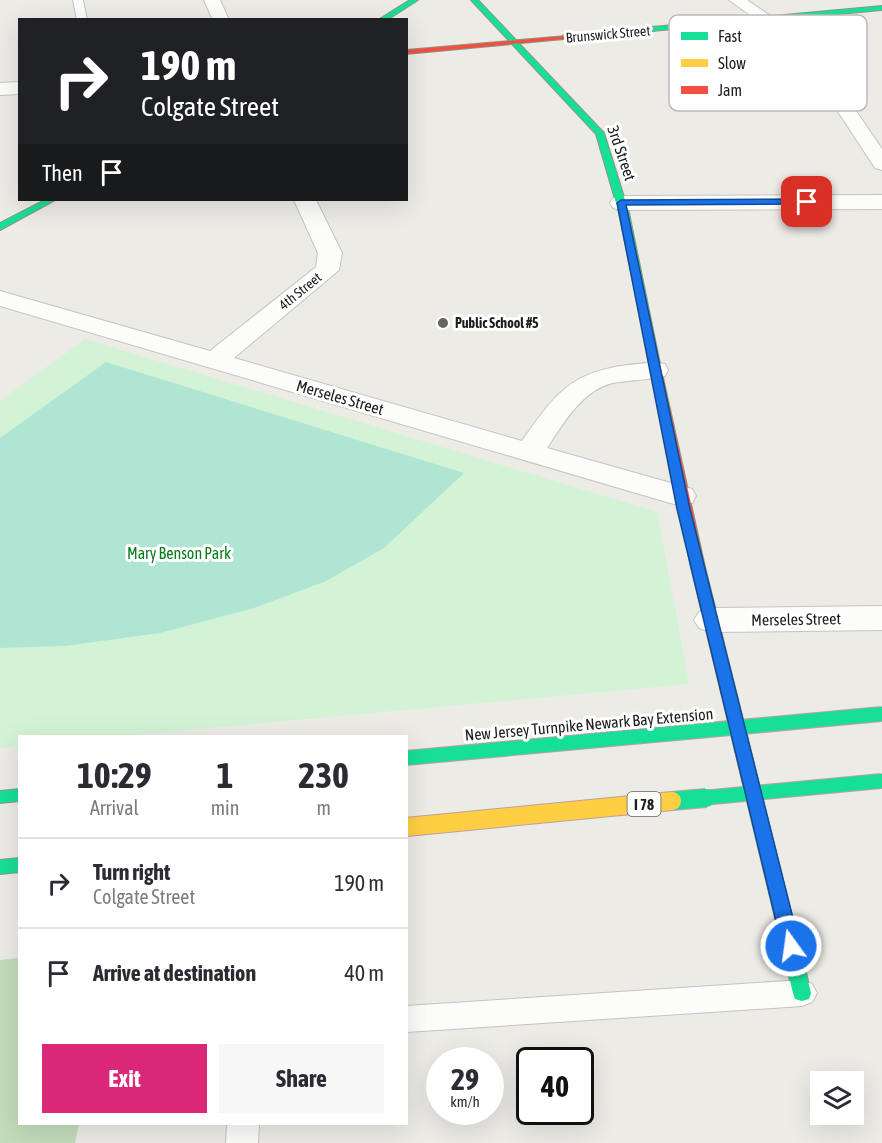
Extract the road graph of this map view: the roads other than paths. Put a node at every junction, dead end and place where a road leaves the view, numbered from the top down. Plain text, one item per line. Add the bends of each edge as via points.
1 (78, 0) edge
2 (212, 0) edge
3 (415, 0) edge
4 (474, 0) edge
5 (737, 0) edge
6 (882, 9) edge
7 (759, 15) edge
8 (812, 15) edge
9 (82, 18) edge
10 (220, 18) edge
11 (384, 18) edge
12 (669, 28) edge
13 (516, 42) junction
14 (408, 52) edge
15 (18, 88) edge
16 (0, 89) edge
17 (847, 111) edge
18 (882, 164) edge
19 (49, 201) edge
20 (305, 201) edge
21 (882, 202) edge
22 (621, 203) junction
23 (0, 227) edge
24 (0, 298) edge
25 (214, 361) junction
26 (655, 370) junction
27 (530, 452) junction
28 (681, 496) junction
29 (882, 618) edge
30 (711, 620) junction
31 (882, 714) edge
32 (408, 758) edge
33 (882, 781) edge
34 (18, 795) edge
35 (0, 797) edge
36 (408, 827) edge
37 (18, 865) edge
38 (0, 867) edge
39 (802, 993) joint
40 (408, 1019) edge
41 (243, 1125) edge
42 (242, 1143) edge

1 - 9 lane
2 - 10 street
3 - 11 main road
4 - 13 main road, 3rd Street
5 - 7 street
6 - 8 main road, Brunswick Street
12 - 13 main road, Brunswick Street
13 - 14 main road, Brunswick Street
13 - 22 main road, 3rd Street via 600,133
15 - 16 street
17 - 18 street
19 - 23 main road
20 - 25 street, 4th Street via 330,253 327,270
21 - 22 street
22 - 26 main road, 3rd Street
24 - 25 street, Merseles Street
25 - 27 street, Merseles Street
26 - 27 street via 592,382 571,396
26 - 28 main road, 3rd Street
27 - 28 street, Merseles Street
28 - 30 main road, 3rd Street
29 - 30 street, Merseles Street
30 - 39 main road, 3rd Street
31 - 32 main road, New Jersey Turnpike Newark Bay Extension, bridge
33 - 36 main road, I 78, bridge
34 - 35 main road
37 - 38 main road
39 - 40 lane
41 - 42 lane

